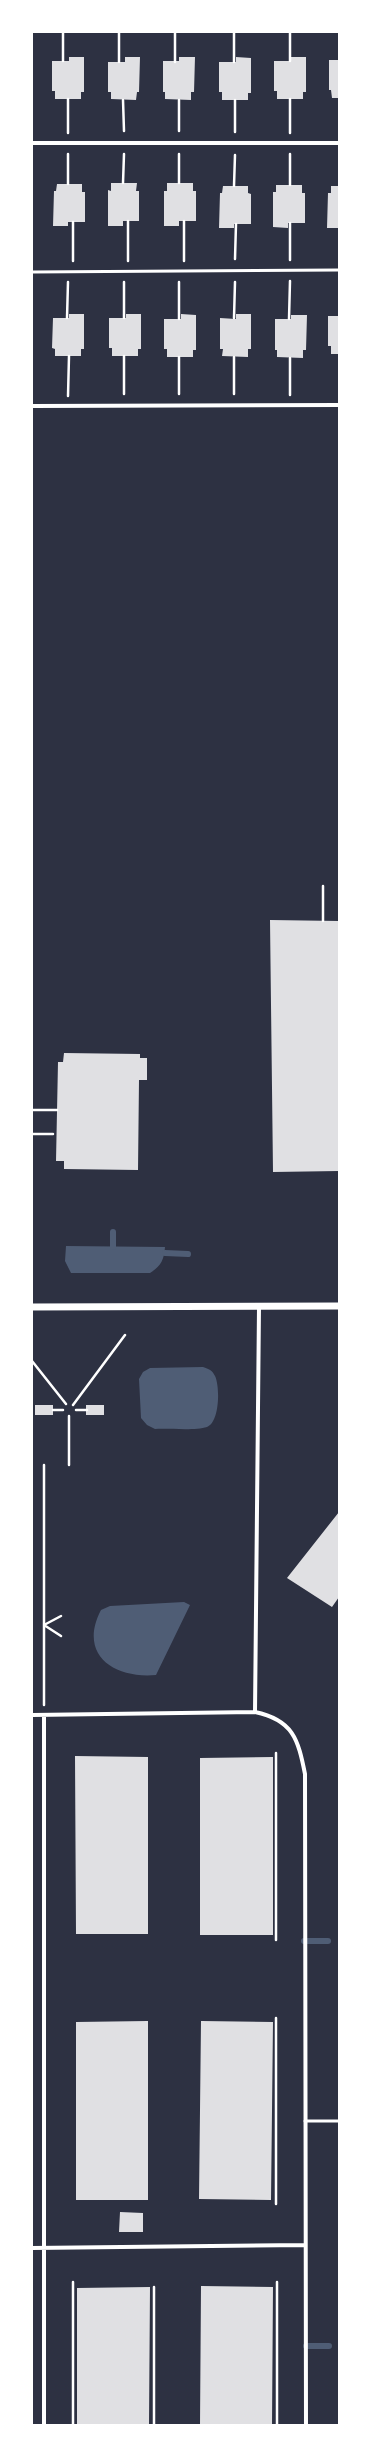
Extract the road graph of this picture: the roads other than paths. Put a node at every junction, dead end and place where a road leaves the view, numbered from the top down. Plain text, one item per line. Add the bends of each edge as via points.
1 (32, 143) edge
2 (339, 143) edge
3 (339, 270) edge
4 (32, 272) edge
5 (339, 405) edge
6 (32, 406) edge
7 (259, 1306) junction
8 (339, 1306) edge
9 (32, 1308) edge
10 (255, 1712) junction
11 (32, 1715) edge
12 (44, 1715) junction
13 (304, 2121) junction
14 (339, 2121) edge
15 (305, 2245) junction
16 (32, 2248) edge
17 (44, 2248) junction
18 (44, 2425) edge
19 (306, 2425) edge

1 - 2 street
3 - 4 lane
5 - 6 street
7 - 8 street
7 - 9 street
7 - 10 street
10 - 12 street
10 - 13 street via 270,1715 283,1722 294,1735 305,1774
11 - 12 street
12 - 17 street
13 - 14 lane
13 - 15 street
15 - 17 street
15 - 19 street
16 - 17 street
17 - 18 street

